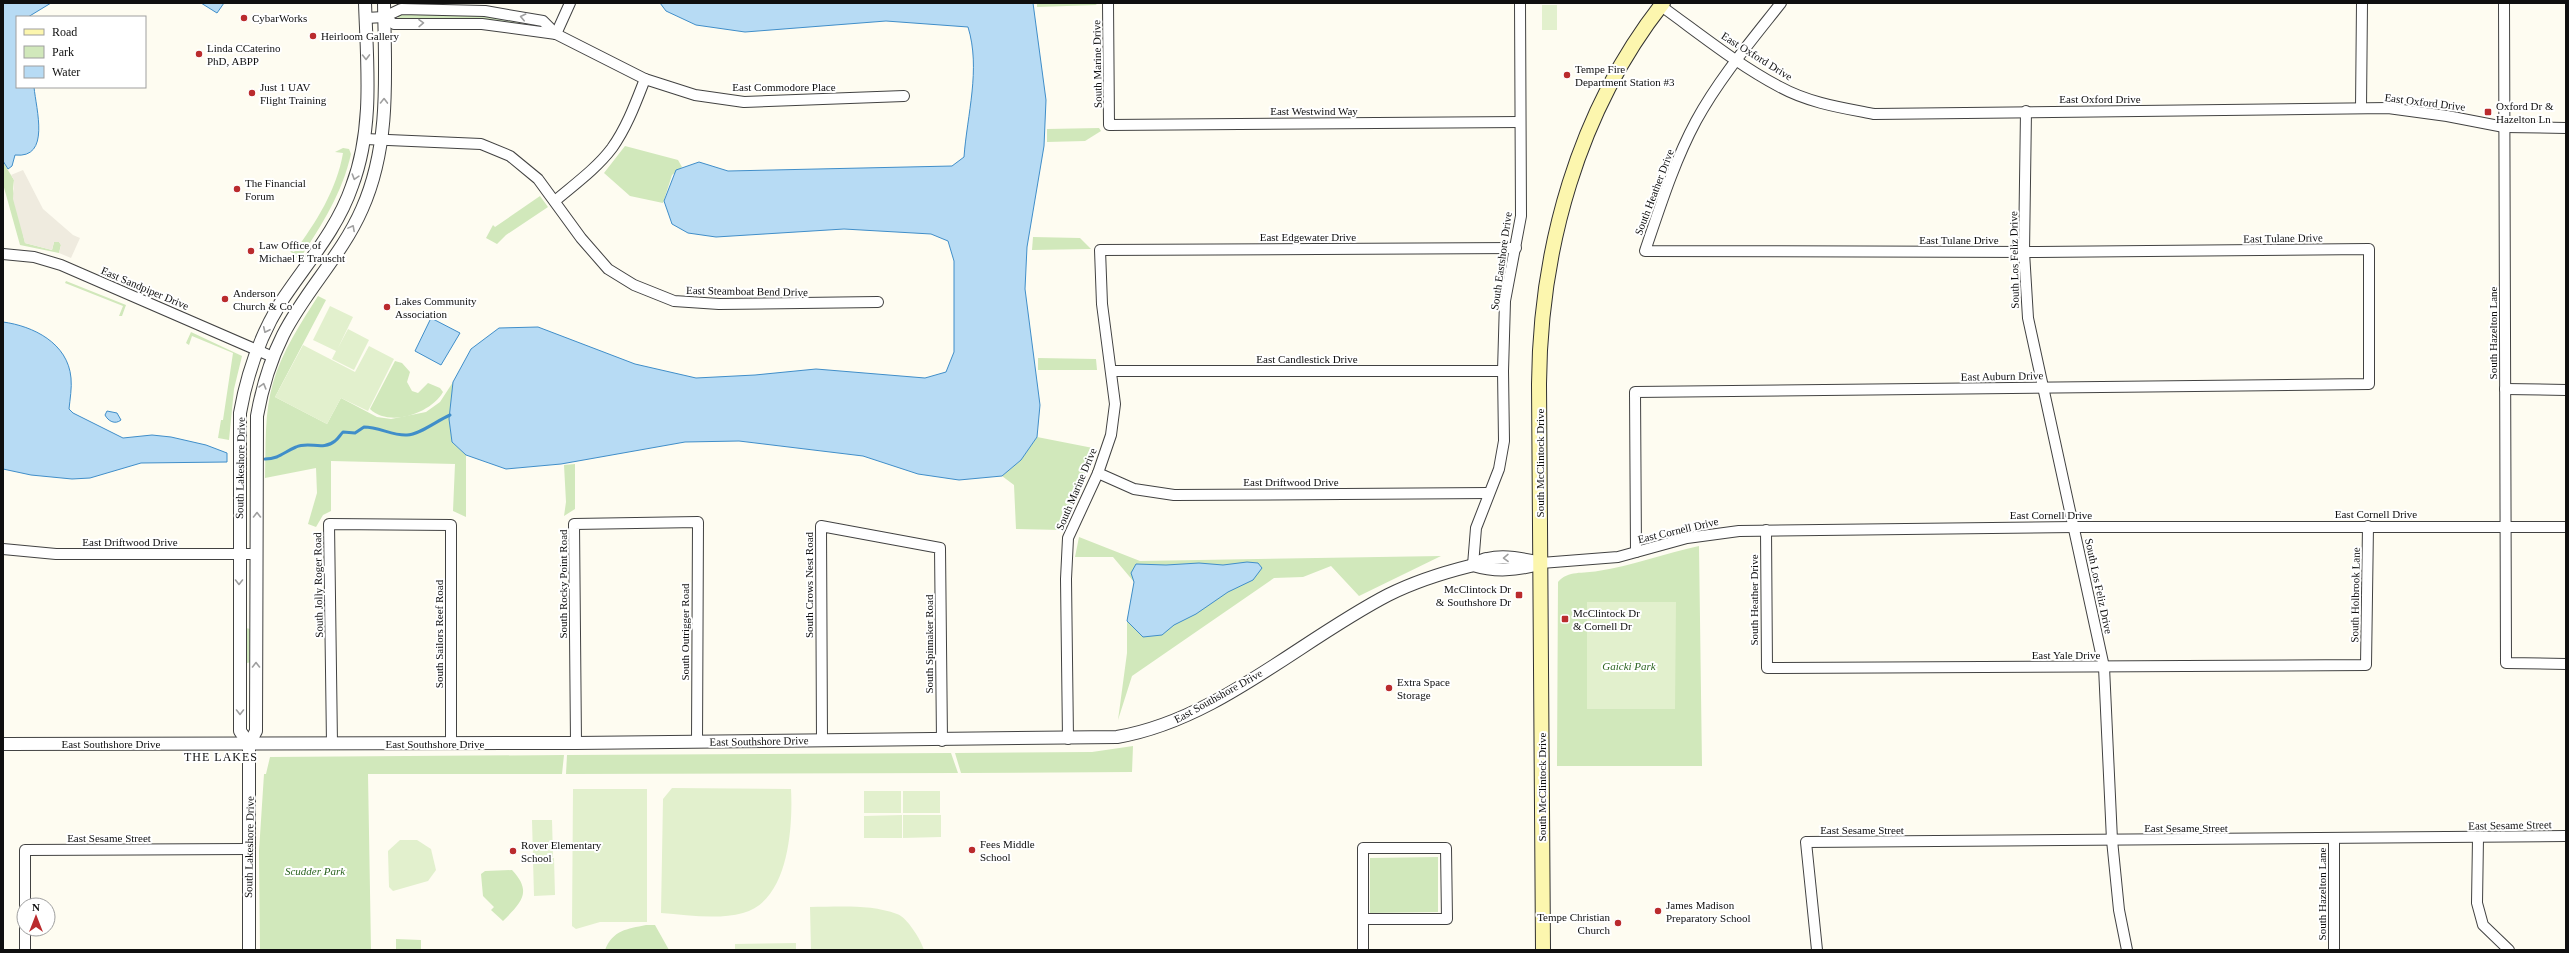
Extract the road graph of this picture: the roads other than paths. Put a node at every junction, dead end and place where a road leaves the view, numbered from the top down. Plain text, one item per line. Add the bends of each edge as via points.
1 (366, 3) edge
2 (384, 3) edge
3 (570, 3) edge
4 (1108, 3) edge
5 (1520, 3) edge
6 (1781, 3) edge
7 (2362, 3) edge
8 (2504, 3) edge
9 (1662, 4) edge
10 (384, 17) junction
11 (366, 18) junction
12 (556, 34) junction
13 (1736, 60) junction
14 (645, 79) junction
15 (904, 96) dead end
16 (2362, 108) junction
17 (2026, 111) junction
18 (1520, 122) junction
19 (1110, 125) joint
20 (2504, 127) junction
21 (2566, 128) edge
22 (365, 139) junction
23 (382, 140) junction
24 (556, 200) junction
25 (1516, 248) junction
26 (1100, 250) joint
27 (1645, 251) joint
28 (2024, 252) junction
29 (3, 254) edge
30 (301, 274) junction
31 (315, 284) junction
32 (878, 302) dead end
33 (257, 349) junction
34 (273, 357) junction
35 (1111, 371) junction
36 (1503, 371) junction
37 (2369, 384) joint
38 (2042, 388) junction
39 (2505, 389) junction
40 (2566, 390) edge
41 (1098, 473) junction
42 (1489, 493) junction
43 (698, 522) joint
44 (451, 525) joint
45 (2368, 526) junction
46 (2074, 527) junction
47 (2505, 527) junction
48 (2566, 527) edge
49 (1766, 530) junction
50 (940, 548) joint
51 (3, 549) edge
52 (1636, 552) junction
53 (239, 554) junction
54 (257, 554) junction
55 (1541, 563) junction
56 (1473, 565) junction
57 (2566, 664) edge
58 (2366, 665) joint
59 (2104, 667) junction
60 (1767, 668) joint
61 (1068, 739) junction
62 (822, 741) junction
63 (942, 741) junction
64 (697, 742) junction
65 (451, 743) junction
66 (576, 743) junction
67 (3, 744) edge
68 (250, 744) junction
69 (332, 744) junction
70 (2566, 836) edge
71 (2334, 838) junction
72 (2478, 838) junction
73 (2112, 840) junction
74 (248, 849) junction
75 (25, 897) edge
76 (1363, 919) junction
77 (25, 937) edge
78 (25, 950) edge
79 (249, 950) edge
80 (1363, 950) edge
81 (1542, 950) edge
82 (1817, 950) edge
83 (2127, 950) edge
84 (2334, 950) edge
85 (2509, 950) edge

1 - 11 street, South Lakeshore Drive
2 - 10 street, South Lakeshore Drive
3 - 12 street
4 - 19 street, South Marine Drive
5 - 18 street, South Eastshore Drive
6 - 13 street, South Heather Drive
7 - 16 street
8 - 20 street, South Hazelton Lane
9 - 13 street, East Oxford Drive
9 - 55 main road, South McClintock Drive via 1624,62 1599,110 1570,181 1551,250 1540,339
10 - 11 street, East Commodore Place
10 -> 12 street, East Commodore Place via 394,24 482,24
12 -> 10 street, East Commodore Place via 543,21 485,10 401,9
23 -> 10 street, South Lakeshore Drive
11 -> 22 street, South Lakeshore Drive
12 - 14 street, East Commodore Place
13 - 17 street, East Oxford Drive via 1781,88 1826,104 1874,114
13 - 27 street, South Heather Drive via 1696,121 1671,176
14 - 15 street, East Commodore Place via 695,95 744,102
14 - 24 street via 631,114 612,148 584,177
16 - 17 street, East Oxford Drive
16 - 20 street, East Oxford Drive via 2388,108 2436,114
17 - 28 street, South Los Feliz Drive
18 - 19 street, East Westwind Way
18 - 25 street, South Eastshore Drive via 1521,216
20 - 21 street, East Oxford Drive
20 - 39 street, South Hazelton Lane
22 - 23 street, East Steamboat Bend Drive
22 -> 30 street, South Lakeshore Drive via 352,186 338,217
23 - 24 street, East Steamboat Bend Drive via 482,144 510,156 538,179
31 -> 23 street, South Lakeshore Drive via 362,210
24 - 32 street, East Steamboat Bend Drive via 581,238 608,269 634,285 674,301 719,304
25 - 26 street, East Edgewater Drive
25 - 36 street, South Eastshore Drive via 1506,301
26 - 35 street, South Marine Drive via 1102,304
27 - 28 street, East Tulane Drive
28 - 37 street, East Tulane Drive via 2369,249
28 - 38 street, South Los Feliz Drive via 2028,318
29 - 33 street, East Sandpiper Drive via 34,257 61,265
30 - 31 street
30 -> 33 street, South Lakeshore Drive via 274,315
31 - 34 street, South Lakeshore Drive via 289,324
33 - 34 street, East Sandpiper Drive
33 - 53 street, South Lakeshore Drive via 240,412
54 -> 34 street, South Lakeshore Drive via 256,422
35 - 36 street, East Candlestick Drive
35 - 41 street, South Marine Drive via 1115,404 1112,427
36 - 42 street, South Eastshore Drive via 1504,441 1499,469
37 - 38 street, East Auburn Drive
38 - 46 street, South Los Feliz Drive
38 - 52 street, East Auburn Drive via 1635,392
39 - 40 street
39 - 47 street, South Hazelton Lane
41 - 42 street, East Driftwood Drive via 1134,489 1174,494
41 - 61 street, South Marine Drive via 1068,538
42 - 56 street, South Eastshore Drive via 1476,528
43 - 64 street, South Outrigger Road
43 - 66 street, South Rocky Point Road via 574,524
44 - 65 street, South Sailors Reef Road
44 - 69 street, South Jolly Roger Road via 329,524
45 - 46 street, East Cornell Drive
45 - 47 street, East Cornell Drive
45 - 58 street, South Holbrook Lane
46 - 49 street, East Cornell Drive
46 - 59 street, South Los Feliz Drive
47 - 48 street, East Cornell Drive
47 - 57 street, South Hazelton Lane via 2506,663
49 - 52 street, East Cornell Drive via 1721,532
49 - 60 street, South Heather Drive
50 - 62 street, South Crows Nest Road via 821,526
50 - 63 street, South Spinnaker Road
51 - 53 street, East Driftwood Drive via 56,554
52 - 55 street, East Cornell Drive via 1589,561
53 - 54 street, East Driftwood Drive
53 -> 68 street, South Lakeshore Drive via 240,731
68 -> 54 street, South Lakeshore Drive via 256,731
55 - 56 street, East Southshore Drive via 1518,558 1486,559
55 - 81 main road, South McClintock Drive
56 - 61 street, East Southshore Drive via 1429,578 1388,595 1182,718 1117,738
58 - 59 street, East Yale Drive
59 - 60 street, East Yale Drive
59 - 73 street, South Los Feliz Drive
61 - 63 street, East Southshore Drive
62 - 63 street, East Southshore Drive
62 - 64 street, East Southshore Drive
64 - 66 street, East Southshore Drive
65 - 66 street, East Southshore Drive
65 - 69 street, East Southshore Drive
67 - 68 street, East Southshore Drive
68 - 69 street, East Southshore Drive
68 - 74 street, South Lakeshore Drive
70 - 72 street, East Sesame Street
71 - 72 street, East Sesame Street
71 - 73 street, East Sesame Street
71 - 84 street, South Hazelton Lane
72 - 85 street via 2477,903 2483,925
73 - 82 street, East Sesame Street via 1806,842
73 - 83 street, South Los Feliz Drive via 2119,910
74 - 75 street, East Sesame Street via 25,850
74 - 79 street, South Lakeshore Drive
76 - 76 street via 1447,919 1446,848 1363,848
76 - 80 street
77 - 78 street

